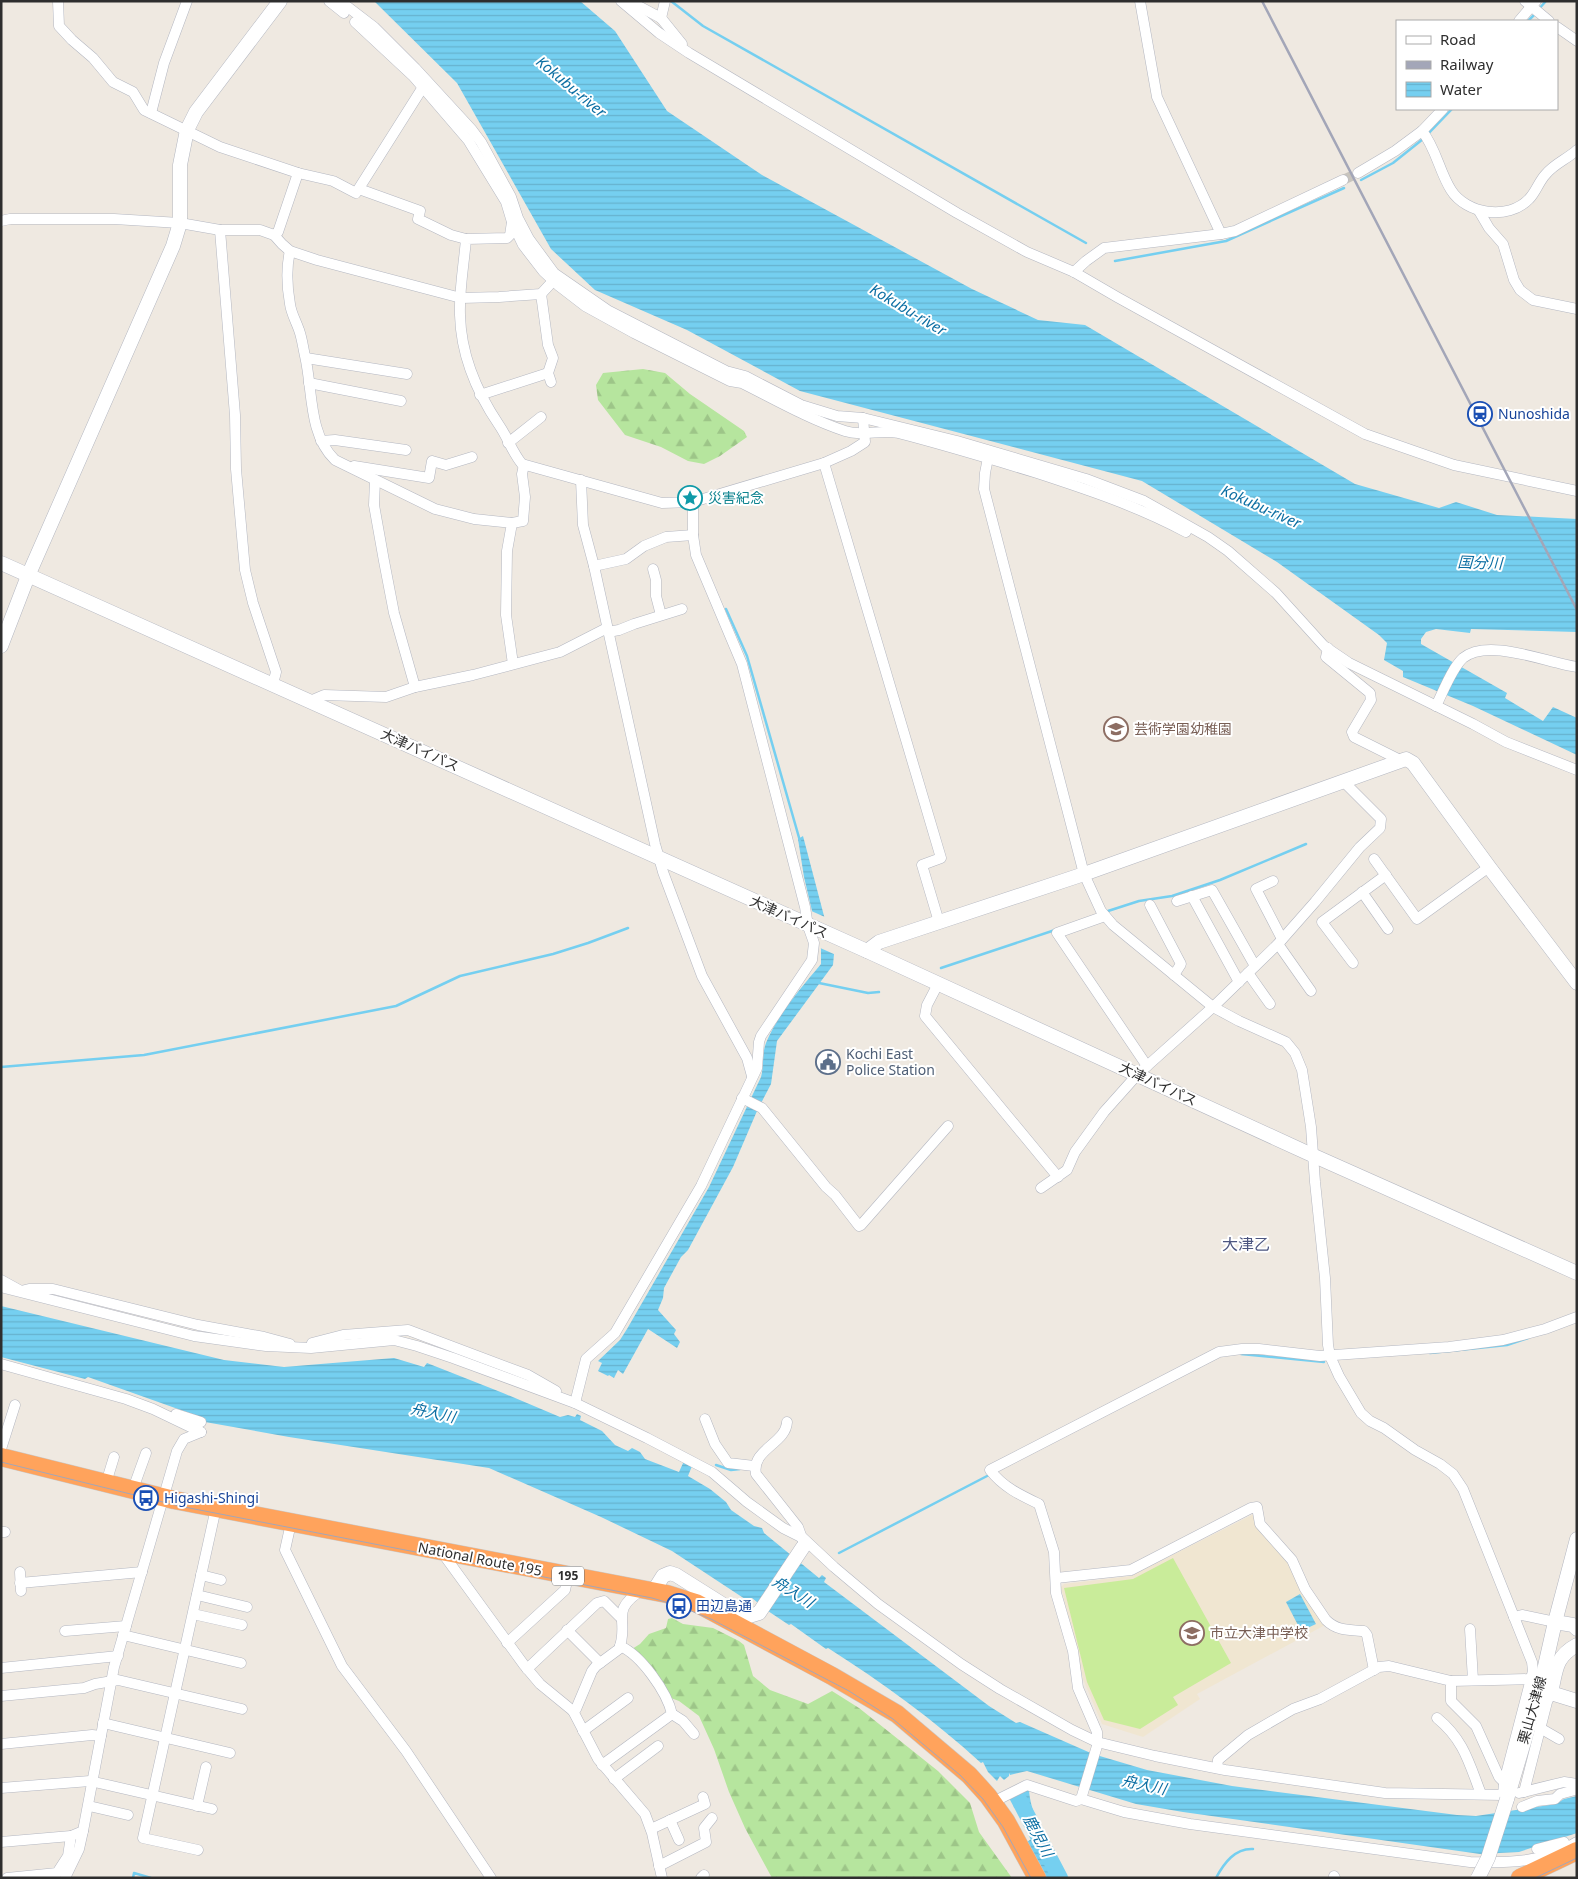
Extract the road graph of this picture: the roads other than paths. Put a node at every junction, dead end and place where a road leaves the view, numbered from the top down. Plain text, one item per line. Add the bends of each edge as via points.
1 (58, 1) edge
2 (187, 1) edge
3 (280, 1) edge
4 (329, 1) edge
5 (340, 1) edge
6 (621, 1) edge
7 (630, 1) edge
8 (1140, 1) edge
9 (1533, 7) edge
10 (663, 9) edge
11 (1520, 20) edge
12 (1548, 20) edge
13 (1558, 28) edge
14 (1577, 41) edge
15 (689, 53) junction
16 (415, 73) junction
17 (423, 87) junction
18 (1442, 110) edge
19 (151, 113) junction
20 (188, 130) junction
21 (1425, 135) junction
22 (1577, 150) edge
23 (298, 172) junction
24 (1358, 173) tunnel mouth
25 (1343, 180) tunnel mouth
26 (359, 189) junction
27 (1479, 211) junction
28 (1, 221) edge
29 (512, 222) junction
30 (180, 223) junction
31 (220, 230) junction
32 (274, 234) junction
33 (1221, 234) junction
34 (466, 239) junction
35 (290, 251) junction
36 (1074, 272) junction
37 (553, 281) junction
38 (542, 294) junction
39 (461, 298) junction
40 (1577, 309) edge
41 (306, 358) junction
42 (406, 374) dead end
43 (309, 383) junction
44 (480, 395) junction
45 (401, 401) dead end
46 (541, 417) dead end
47 (864, 418) junction
48 (865, 434) junction
49 (321, 441) junction
50 (508, 443) junction
51 (406, 450) dead end
52 (472, 457) dead end
53 (988, 458) junction
54 (824, 462) junction
55 (524, 465) junction
56 (350, 466) junction
57 (375, 480) junction
58 (581, 480) junction
59 (1577, 491) edge
60 (693, 502) junction
61 (512, 523) junction
62 (693, 535) junction
63 (1240, 560) junction
64 (1, 563) edge
65 (594, 566) junction
66 (653, 569) dead end
67 (28, 576) junction
68 (682, 609) dead end
69 (661, 615) junction
70 (607, 630) junction
71 (1, 646) edge
72 (1328, 648) junction
73 (513, 664) junction
74 (1577, 667) edge
75 (273, 684) junction
76 (415, 687) junction
77 (310, 701) junction
78 (1438, 703) junction
79 (1402, 761) junction
80 (1577, 770) edge
81 (1344, 782) junction
82 (660, 859) junction
83 (1374, 859) dead end
84 (1489, 867) junction
85 (1084, 874) junction
86 (1386, 875) junction
87 (1272, 881) dead end
88 (1362, 892) junction
89 (1192, 896) junction
90 (1177, 901) dead end
91 (1150, 905) dead end
92 (1105, 916) junction
93 (939, 922) junction
94 (811, 927) junction
95 (1388, 929) dead end
96 (1280, 941) junction
97 (867, 951) junction
98 (1353, 964) dead end
99 (1251, 969) junction
100 (1174, 975) junction
101 (1239, 982) junction
102 (1577, 983) edge
103 (938, 984) junction
104 (1310, 991) dead end
105 (1270, 1004) dead end
106 (1213, 1007) junction
107 (1142, 1070) junction
108 (752, 1076) junction
109 (745, 1100) junction
110 (948, 1126) dead end
111 (1312, 1155) junction
112 (1058, 1177) junction
113 (1041, 1188) dead end
114 (1577, 1273) edge
115 (1, 1280) edge
116 (1, 1287) edge
117 (21, 1291) junction
118 (1577, 1317) edge
119 (1330, 1356) junction
120 (1, 1364) edge
121 (574, 1403) junction
122 (15, 1405) dead end
123 (153, 1409) junction
124 (705, 1419) dead end
125 (201, 1422) dead end
126 (787, 1422) dead end
127 (1, 1449) edge
128 (146, 1453) dead end
129 (114, 1456) dead end
130 (1, 1457) edge
131 (754, 1466) junction
132 (106, 1483) junction
133 (133, 1489) junction
134 (164, 1497) junction
135 (216, 1508) junction
136 (291, 1523) junction
137 (1577, 1540) edge
138 (803, 1542) junction
139 (441, 1552) junction
140 (142, 1572) junction
141 (202, 1575) junction
142 (568, 1576) junction
143 (1056, 1578) junction
144 (221, 1580) dead end
145 (20, 1582) dead end
146 (603, 1582) junction
147 (647, 1591) junction
148 (197, 1595) junction
149 (601, 1601) junction
150 (247, 1607) dead end
151 (193, 1614) junction
152 (620, 1617) junction
153 (1514, 1617) junction
154 (1554, 1622) junction
155 (242, 1625) dead end
156 (1577, 1628) edge
157 (1470, 1629) dead end
158 (125, 1630) junction
159 (567, 1630) junction
160 (65, 1632) dead end
161 (507, 1643) junction
162 (1577, 1645) edge
163 (620, 1646) junction
164 (184, 1650) junction
165 (118, 1656) junction
166 (241, 1663) dead end
167 (600, 1663) junction
168 (1, 1668) edge
169 (527, 1668) junction
170 (1374, 1670) junction
171 (1531, 1679) junction
172 (1451, 1680) junction
173 (1473, 1680) junction
174 (112, 1681) junction
175 (1551, 1693) junction
176 (174, 1694) junction
177 (1, 1696) edge
178 (628, 1698) dead end
179 (1577, 1701) edge
180 (242, 1709) dead end
181 (573, 1711) junction
182 (672, 1714) junction
183 (1437, 1718) dead end
184 (104, 1723) junction
185 (1540, 1728) junction
186 (583, 1731) junction
187 (694, 1734) dead end
188 (101, 1736) junction
189 (165, 1738) junction
190 (1559, 1738) dead end
191 (1, 1744) edge
192 (1097, 1744) junction
193 (658, 1746) dead end
194 (230, 1753) dead end
195 (602, 1766) junction
196 (206, 1767) dead end
197 (1217, 1768) junction
198 (614, 1779) junction
199 (94, 1781) junction
200 (1504, 1782) junction
201 (1, 1788) edge
202 (1576, 1788) edge
203 (1481, 1794) junction
204 (152, 1795) junction
205 (1517, 1795) junction
206 (703, 1797) dead end
207 (1081, 1797) junction
208 (993, 1802) junction
209 (89, 1806) junction
210 (197, 1806) junction
211 (1522, 1807) dead end
212 (212, 1809) dead end
213 (128, 1815) dead end
214 (712, 1818) dead end
215 (670, 1820) junction
216 (651, 1829) junction
217 (83, 1831) junction
218 (71, 1836) junction
219 (1577, 1838) edge
220 (679, 1840) dead end
221 (1, 1842) edge
222 (1577, 1842) edge
223 (1537, 1849) dead end
224 (198, 1850) dead end
225 (1577, 1851) edge
226 (659, 1866) junction
227 (1527, 1877) edge
228 (8, 1878) edge
229 (66, 1878) edge
230 (491, 1878) edge
231 (662, 1878) edge
232 (1037, 1878) edge
233 (1478, 1878) edge

1 - 19 street via 59,26 114,82 133,92 144,110
2 - 19 street via 164,63
3 - 20 main road via 196,112
4 - 16 street
5 - 16 street via 374,27
6 - 15 street
7 - 10 street
8 - 33 street via 1157,96
9 - 11 street
9 - 12 street
10 - 15 street
13 - 14 street
15 - 36 street via 957,213 1027,252
16 - 17 street
16 - 47 street via 481,142 521,224 554,273 609,311 726,371 745,376 801,405 837,416
17 - 26 street
17 - 29 street via 468,140 506,202
18 - 21 street
19 - 20 street
20 - 23 street via 220,147
20 - 30 main road via 180,165
21 - 24 street
21 - 27 street via 1451,190
22 - 27 street via 1545,174 1524,203 1507,212
23 - 26 street via 333,181 356,193
23 - 32 street via 278,232
25 - 33 street via 1253,223
26 - 34 street via 420,211 418,219
27 - 40 street via 1502,244 1520,290 1533,300
28 - 30 street via 114,219
29 - 34 street via 510,235 506,238
29 - 37 street via 523,245
30 - 31 street
30 - 67 main road via 173,246
31 - 32 street via 260,230
31 - 75 street via 245,570 276,672
32 - 35 street
33 - 36 street via 1104,248
34 - 39 street
35 - 39 street
35 - 41 street via 287,265 290,306
36 - 59 street via 1365,434 1454,466
37 - 38 street
37 - 48 street via 585,306 730,381 742,383 813,420
38 - 39 street
38 - 44 street via 548,345 553,358 550,378
39 - 44 street via 462,343
41 - 42 street
41 - 43 street
43 - 45 street
43 - 49 street
44 - 50 street
46 - 50 street
47 - 48 street
47 - 63 street via 1086,479 1136,498 1208,536
48 - 53 street via 889,431
48 - 54 street via 865,442
49 - 51 street
49 - 56 street via 336,460
50 - 55 street
52 - 56 street via 446,465 432,461 429,478
53 - 63 street via 1119,500 1158,516
53 - 85 street via 984,489
54 - 60 street
54 - 93 street via 941,858 922,865
55 - 58 street
55 - 61 street via 523,521
56 - 57 street
57 - 61 street via 435,510
57 - 76 street via 374,505 394,614
58 - 60 street via 662,503
58 - 65 street via 583,525
60 - 62 street
61 - 73 street via 507,551 506,615
62 - 65 street via 666,537 644,546 626,559
62 - 94 street via 696,554 742,664
63 - 72 street
64 - 67 main road, 大津バイパス
65 - 70 street
66 - 69 street
67 - 71 main road
67 - 75 main road, 大津バイパス
68 - 69 street
69 - 70 street via 618,630
70 - 73 street via 560,652
70 - 82 street
72 - 78 street via 1355,666
72 - 79 street via 1326,657 1370,693 1371,700 1352,732 1354,737
73 - 76 street
74 - 78 street via 1528,655 1476,651 1458,664
75 - 77 main road, 大津バイパス
76 - 77 street via 386,697 324,695
77 - 82 main road, 大津バイパス
78 - 80 street via 1506,742
79 - 81 main road
79 - 84 main road via 1414,763
81 - 85 main road
81 - 96 street via 1380,819 1380,828
82 - 94 main road, 大津バイパス
82 - 108 street via 702,976 747,1058
83 - 86 street
84 - 86 street via 1417,918
84 - 102 main road
85 - 92 street
85 - 93 main road
86 - 88 street
87 - 96 street via 1256,889
88 - 95 street
88 - 98 street via 1322,922
89 - 90 street
89 - 99 street via 1212,890
89 - 101 street
91 - 100 street via 1181,964
92 - 100 street
92 - 107 street via 1057,933
93 - 97 main road via 880,942
94 - 97 main road, 大津バイパス
94 - 108 street via 814,943 812,960 761,1036 757,1068
96 - 99 street
96 - 104 street
97 - 103 main road, 大津バイパス
99 - 101 street
99 - 105 street
100 - 106 street
101 - 106 street
103 - 107 main road, 大津バイパス
103 - 112 street via 925,1016
106 - 107 street
106 - 111 street via 1286,1042 1302,1070
107 - 111 main road, 大津バイパス
107 - 112 street via 1104,1112 1067,1170
108 - 109 street
109 - 110 street via 762,1108 858,1226
109 - 121 street via 701,1186 615,1333 586,1359
111 - 114 main road, 大津バイパス
111 - 119 street
112 - 113 street
115 - 117 street
116 - 117 street
117 - 121 street via 53,1289 290,1344 312,1344 343,1335 408,1330 528,1375
118 - 119 street via 1503,1340
119 - 143 street via 1242,1349 1219,1352 990,1470 1013,1492 1039,1504 1054,1552
119 - 153 street via 1361,1413 1440,1464 1463,1488
120 - 123 street
121 - 138 street via 712,1472
122 - 127 street
123 - 125 street
123 - 134 street via 201,1432 181,1443
124 - 131 street via 715,1444 728,1462
126 - 131 street via 787,1428 759,1456
128 - 133 street
129 - 132 street
130 - 132 highway, National Route 195 / 195
131 - 138 street via 756,1474 798,1527
132 - 133 highway, National Route 195 / 195
133 - 134 highway, National Route 195 / 195
134 - 135 highway, National Route 195 / 195
134 - 140 street
135 - 136 highway, National Route 195 / 195
135 - 141 street
136 - 139 highway, National Route 195 / 195
136 - 230 street via 285,1550 342,1666 406,1751
137 - 154 main road, 栗山大津線
138 - 147 main road via 759,1613 749,1616 738,1614 670,1573
138 - 192 street via 878,1604 961,1664
139 - 142 highway, National Route 195 / 195
139 - 161 street
140 - 145 street
140 - 158 street
141 - 144 street
141 - 148 street
142 - 146 highway, National Route 195 / 195
142 - 161 street via 565,1590
143 - 170 street via 1131,1570 1257,1507 1260,1524 1292,1560 1305,1589 1330,1624 1343,1630 1364,1631 1367,1635
143 - 192 street via 1056,1593 1073,1651 1078,1688 1097,1732
146 - 147 highway, National Route 195 / 195
146 - 149 street
147 - 152 street via 630,1597
147 - 208 highway, National Route 195 / 195 via 696,1603 897,1714 969,1775
148 - 150 street
148 - 151 street
149 - 152 street
149 - 159 street
151 - 155 street
151 - 164 street
152 - 163 street via 623,1627
153 - 154 street via 1522,1615
153 - 171 street via 1532,1662
154 - 156 main road
154 - 205 main road, 栗山大津線
157 - 173 street
158 - 160 street
158 - 164 street
158 - 165 street
159 - 167 street
159 - 169 street
161 - 169 street
162 - 175 main road via 1561,1657
163 - 167 street
163 - 182 street via 639,1660 657,1682
164 - 166 street
164 - 176 street
165 - 168 street via 65,1657
165 - 174 street
167 - 181 street via 589,1676
169 - 181 street via 540,1684
170 - 172 street via 1389,1666
170 - 197 street via 1248,1735 1218,1760
171 - 173 street
171 - 200 street
172 - 173 street
172 - 200 street via 1451,1701 1476,1726
174 - 176 street
174 - 177 street via 84,1688
174 - 184 street
175 - 179 main road
175 - 185 street
176 - 180 street
176 - 189 street
178 - 186 street
181 - 186 street
182 - 187 street
182 - 195 street
183 - 203 street via 1464,1748
184 - 188 street
184 - 189 street
185 - 190 street
185 - 205 street
186 - 195 street
188 - 191 street
188 - 199 street
189 - 194 street
189 - 204 street
192 - 197 street
192 - 207 street
193 - 198 street
195 - 198 street
196 - 210 street
197 - 203 street via 1385,1794
198 - 216 street via 645,1814
199 - 201 street
199 - 204 street
199 - 209 street
200 - 203 street via 1503,1794
202 - 205 street via 1547,1786
202 - 211 street via 1555,1799 1536,1801
204 - 210 street
204 - 224 street via 143,1838
205 - 233 main road, 栗山大津線, bridge
206 - 215 street via 705,1804
207 - 208 street via 1076,1800 1022,1786
207 - 222 street via 1124,1812 1190,1824 1470,1862 1507,1863 1540,1859
208 - 232 highway, National Route 195 / 195
209 - 213 street
209 - 217 street
210 - 212 street
214 - 226 street via 704,1828 706,1842
215 - 216 street
215 - 220 street
216 - 226 street
217 - 218 street
217 - 229 street
218 - 221 street
218 - 228 street via 68,1856 57,1873
219 - 223 street
225 - 227 highway
226 - 231 street

